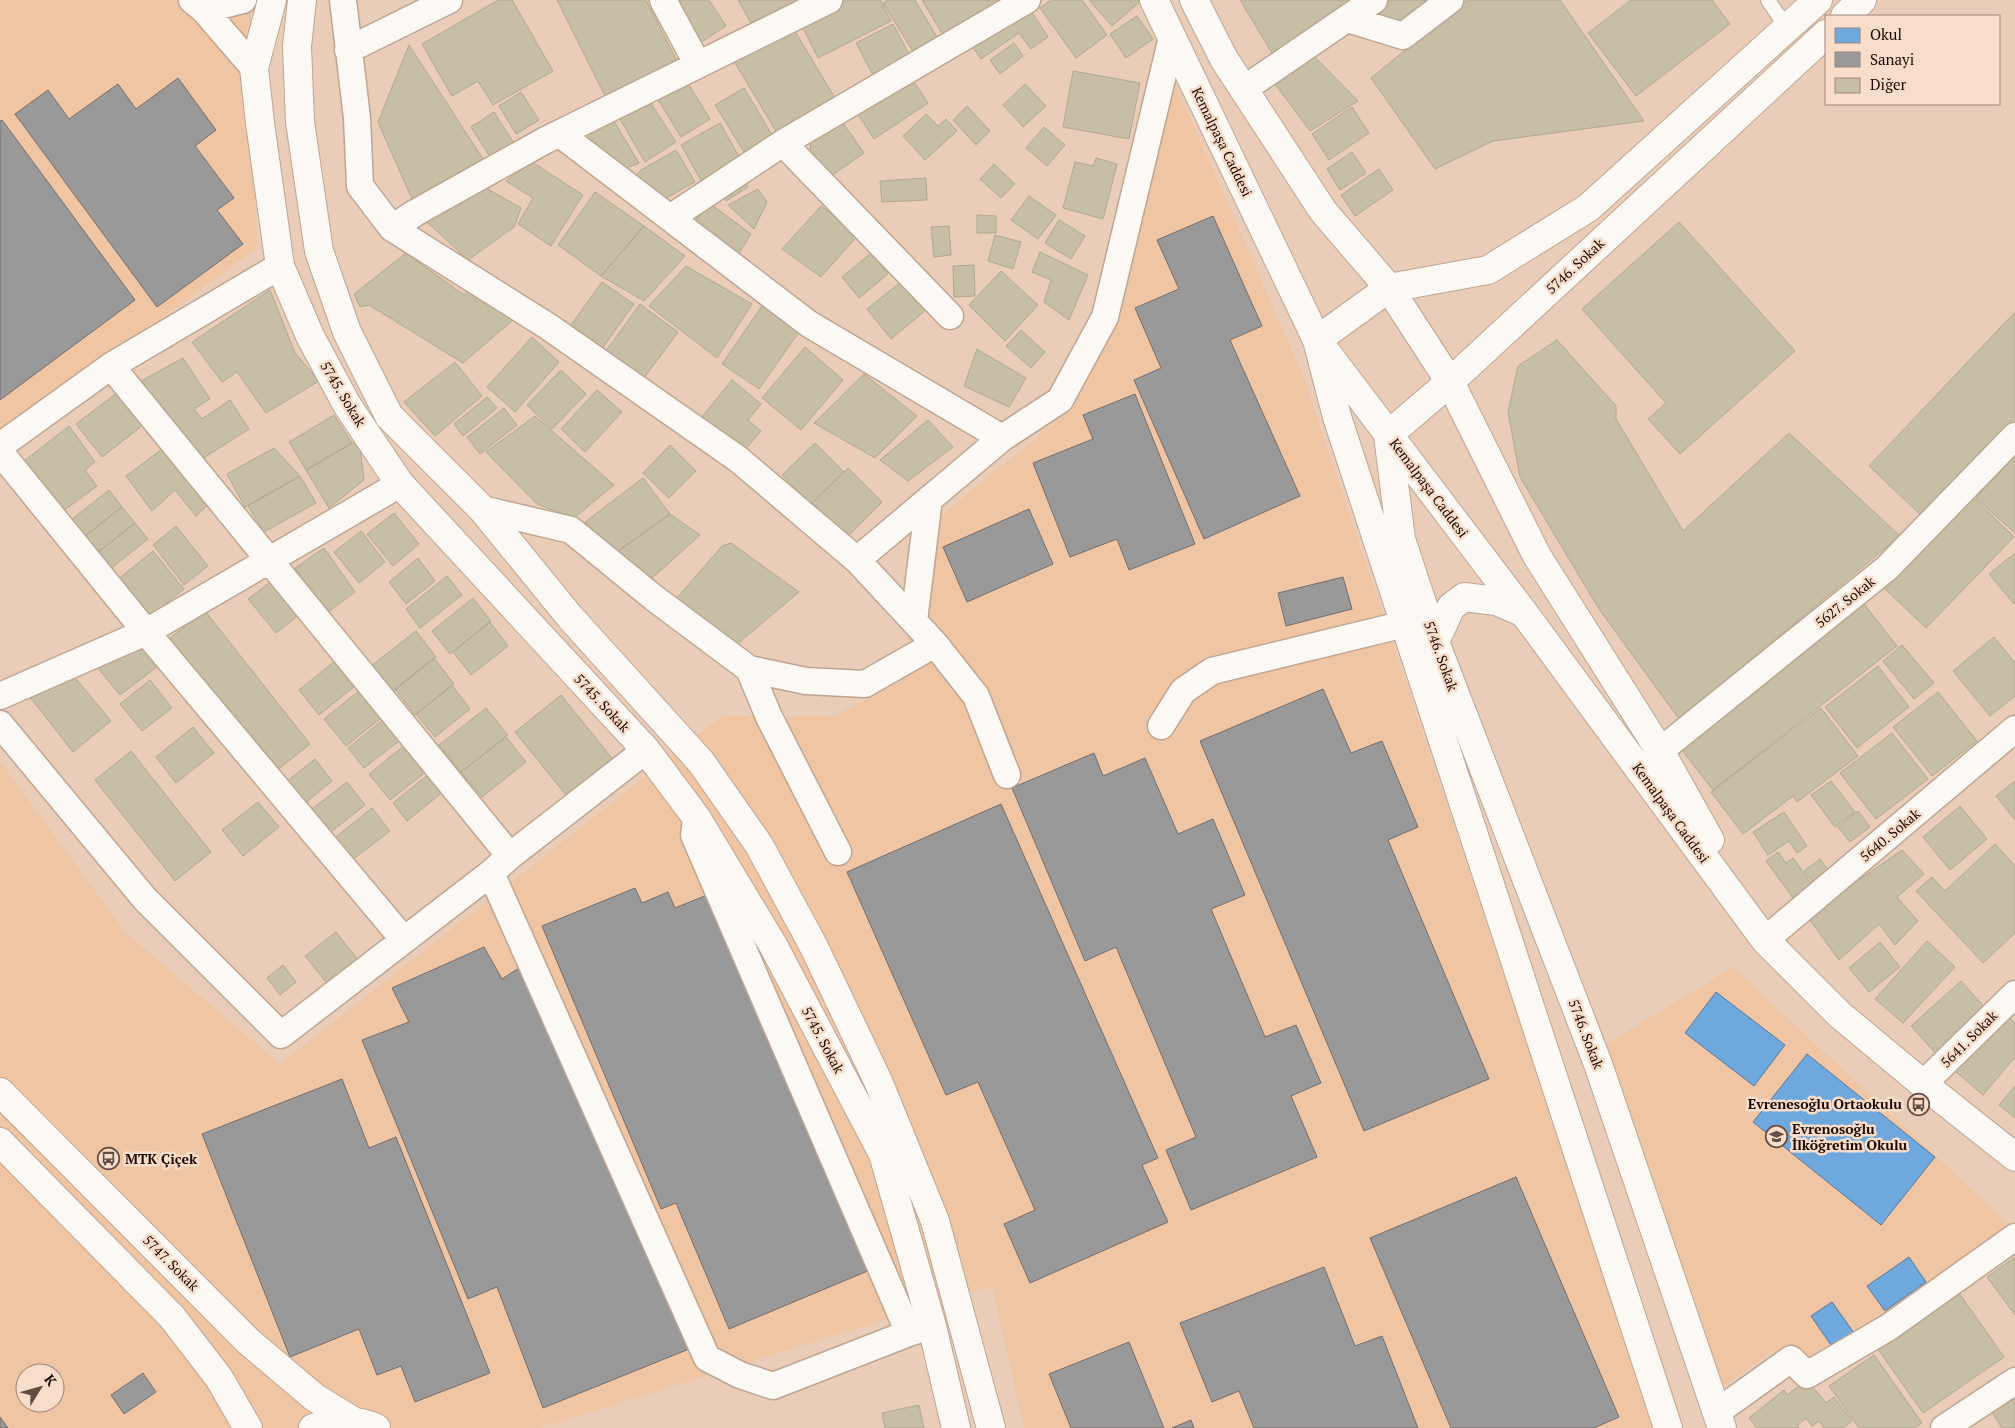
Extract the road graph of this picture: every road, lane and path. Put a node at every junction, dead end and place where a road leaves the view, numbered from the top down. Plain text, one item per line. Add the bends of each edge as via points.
1 (243, 0) edge
2 (272, 0) edge
3 (302, 0) edge
4 (343, 0) edge
5 (449, 0) edge
6 (663, 0) edge
7 (828, 0) edge
8 (1027, 0) edge
9 (1154, 0) edge
10 (1194, 0) edge
11 (1374, 0) edge
12 (1450, 0) edge
13 (1768, 0) edge
14 (1818, 0) edge
15 (1862, 0) edge
16 (198, 5) edge
17 (1846, 15) edge
18 (1348, 19) junction
19 (1787, 28) junction
20 (1825, 35) edge
21 (1172, 37) junction
22 (348, 50) junction
23 (698, 65) junction
24 (254, 68) junction
25 (1244, 89) junction
26 (560, 134) junction
27 (783, 144) junction
28 (670, 218) junction
29 (392, 228) junction
30 (280, 266) junction
31 (1389, 288) junction
32 (950, 316) dead end
33 (1317, 340) junction
34 (111, 366) junction
35 (1450, 382) junction
36 (1388, 435) junction
37 (2015, 436) edge
38 (1002, 438) junction
39 (0, 446) edge
40 (0, 452) edge
41 (400, 484) junction
42 (929, 499) junction
43 (482, 510) junction
44 (857, 560) junction
45 (270, 561) junction
46 (1524, 613) junction
47 (914, 621) junction
48 (1405, 624) junction
49 (146, 632) junction
50 (1435, 642) junction
51 (935, 644) junction
52 (749, 669) junction
53 (0, 696) edge
54 (0, 724) edge
55 (1161, 726) dead end
56 (2015, 729) edge
57 (646, 750) junction
58 (1660, 751) junction
59 (1007, 775) dead end
60 (696, 817) junction
61 (838, 852) dead end
62 (501, 865) junction
63 (404, 940) junction
64 (1765, 940) junction
65 (2015, 994) edge
66 (1923, 1084) junction
67 (0, 1092) edge
68 (0, 1142) edge
69 (2015, 1157) edge
70 (2015, 1237) edge
71 (921, 1329) junction
72 (2015, 1381) edge
73 (1719, 1420) edge
74 (364, 1425) edge
75 (248, 1428) edge
76 (313, 1428) edge
77 (956, 1428) edge
78 (991, 1428) edge
79 (1668, 1428) edge
80 (1944, 1428) edge

1 - 16 street
2 - 24 main road, 5745. Sokak
3 - 43 main road, 5745. Sokak via 297,46 300,122 319,251 346,332 389,416
4 - 22 street
5 - 22 street
6 - 23 street
7 - 23 street
8 - 27 street
9 - 21 main road, Kemalpaşa Caddesi
10 - 25 main road, Kemalpaşa Caddesi via 1224,59
11 - 18 street
12 - 18 street via 1403,36
13 - 19 lane
14 - 19 main road
15 - 17 main road
16 - 24 street
18 - 25 street
19 - 31 main road via 1588,208 1488,270
20 - 35 main road, 5746. Sokak
21 - 33 main road, Kemalpaşa Caddesi
21 - 38 street via 1105,317 1060,400
22 - 29 street via 357,118 360,186
23 - 26 street
24 - 30 main road, 5745. Sokak
25 - 31 main road, Kemalpaşa Caddesi via 1322,211
26 - 28 street
26 - 29 street
27 - 28 street
27 - 32 street
28 - 38 street via 809,324
29 - 44 street via 550,328 738,458
30 - 34 street
30 - 41 main road, 5745. Sokak via 310,336 333,379
31 - 33 main road
31 - 35 main road, Kemalpaşa Caddesi
33 - 36 main road, Kemalpaşa Caddesi
33 - 48 main road, 5746. Sokak via 1337,417
34 - 39 street
34 - 45 street
35 - 36 main road, 5746. Sokak
35 - 58 main road, Kemalpaşa Caddesi via 1537,556
36 - 46 main road, Kemalpaşa Caddesi
36 - 50 main road, 5746. Sokak via 1401,539
37 - 58 street, 5627. Sokak via 1888,568
38 - 42 street
40 - 49 street
41 - 45 street
41 - 57 main road, 5745. Sokak
42 - 44 street
42 - 47 street
43 - 52 street via 571,530 654,598
43 - 78 main road, 5745. Sokak via 570,616 701,762 759,845 814,947 878,1081 935,1221
44 - 47 street
45 - 49 street
45 - 62 street
46 - 50 main road via 1496,601 1464,597 1451,607
46 - 64 main road, Kemalpaşa Caddesi
47 - 51 street
48 - 55 street via 1212,671 1183,691
48 - 79 main road, 5746. Sokak
49 - 53 street
49 - 63 street
50 - 73 main road, 5746. Sokak via 1598,1064
51 - 52 street via 865,684 806,681
51 - 59 street via 976,696
52 - 61 street via 769,717
54 - 63 street via 145,899 281,1035
56 - 64 street, 5640. Sokak
57 - 60 main road, 5745. Sokak
57 - 62 street
58 - 64 main road, Kemalpaşa Caddesi
60 - 71 street via 694,835
60 - 71 main road, 5745. Sokak via 773,945 883,1154
62 - 63 street
62 - 71 street via 707,1358 740,1375 773,1386
64 - 66 main road, Kemalpaşa Caddesi via 1840,1015
65 - 66 street, 5641. Sokak
66 - 69 main road, Kemalpaşa Caddesi
67 - 74 main road, 5747. Sokak via 248,1341 314,1397
68 - 75 main road via 172,1317 219,1378
70 - 73 street via 1889,1327 1807,1376 1791,1359
71 - 77 main road, 5745. Sokak
72 - 80 street
74 - 76 main road via 330,1422

